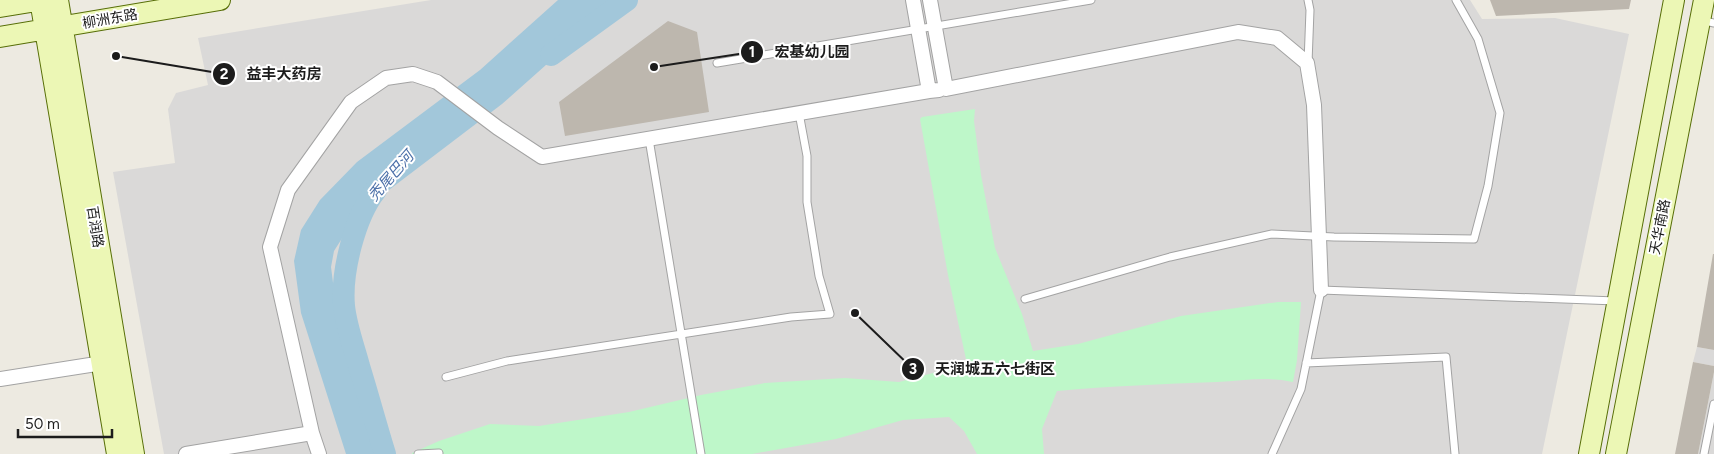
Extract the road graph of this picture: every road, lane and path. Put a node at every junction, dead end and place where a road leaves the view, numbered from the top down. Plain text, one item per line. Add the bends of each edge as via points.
1 (41, 0) edge
2 (58, 0) edge
3 (220, 0) edge
4 (913, 0) edge
5 (930, 0) edge
6 (1091, 0) edge
7 (1308, 0) edge
8 (1456, 0) edge
9 (1674, 0) edge
10 (0, 7) edge
11 (1706, 12) edge
12 (935, 26) junction
13 (53, 28) junction
14 (918, 29) junction
15 (0, 37) edge
16 (717, 63) dead end
17 (1308, 71) junction
18 (946, 89) junction
19 (929, 91) junction
20 (799, 113) junction
21 (649, 139) junction
22 (1319, 236) junction
23 (1321, 290) junction
24 (1025, 299) dead end
25 (1618, 301) junction
26 (681, 334) junction
27 (110, 361) junction
28 (1306, 363) junction
29 (446, 377) dead end
30 (0, 379) edge
31 (1714, 404) edge
32 (312, 433) junction
33 (439, 453) edge
34 (118, 454) edge
35 (134, 454) edge
36 (186, 454) edge
37 (318, 454) edge
38 (419, 454) edge
39 (701, 454) edge
40 (1272, 454) edge
41 (1455, 454) edge
42 (1589, 454) edge
43 (1616, 454) edge
44 (1704, 454) edge

1 - 10 main road
1 - 13 main road, 百润路
2 - 13 main road, 百润路
3 - 13 main road, 柳洲东路
4 - 14 street
5 - 12 street
6 - 12 lane
7 - 17 lane
8 - 22 lane via 1478,39 1500,113 1488,186 1474,239
9 - 25 main road, 天华南路
11 - 43 main road, 天华南路
12 - 14 lane
12 - 18 street
13 - 15 main road, 柳洲东路
13 - 27 main road, 百润路
14 - 16 lane
14 - 19 street
17 - 18 street via 1306,63 1277,38 1238,32
17 - 22 street via 1314,105
18 - 19 street
19 - 20 street
20 - 21 street
20 - 26 lane via 806,156 807,202 819,276 830,314
21 - 26 lane
21 - 32 street via 542,157 437,82 412,74 386,78 351,102 288,190 270,247
22 - 23 street
22 - 24 lane via 1272,234 1170,257
23 - 25 lane
23 - 28 lane
25 - 42 main road, 天华南路
26 - 29 lane via 507,361
26 - 39 lane
27 - 30 street
27 - 34 main road, 百润路
27 - 35 main road, 百润路
28 - 40 lane via 1301,389
28 - 41 lane via 1446,357
31 - 44 lane
32 - 36 street
32 - 37 street
33 - 38 lane

